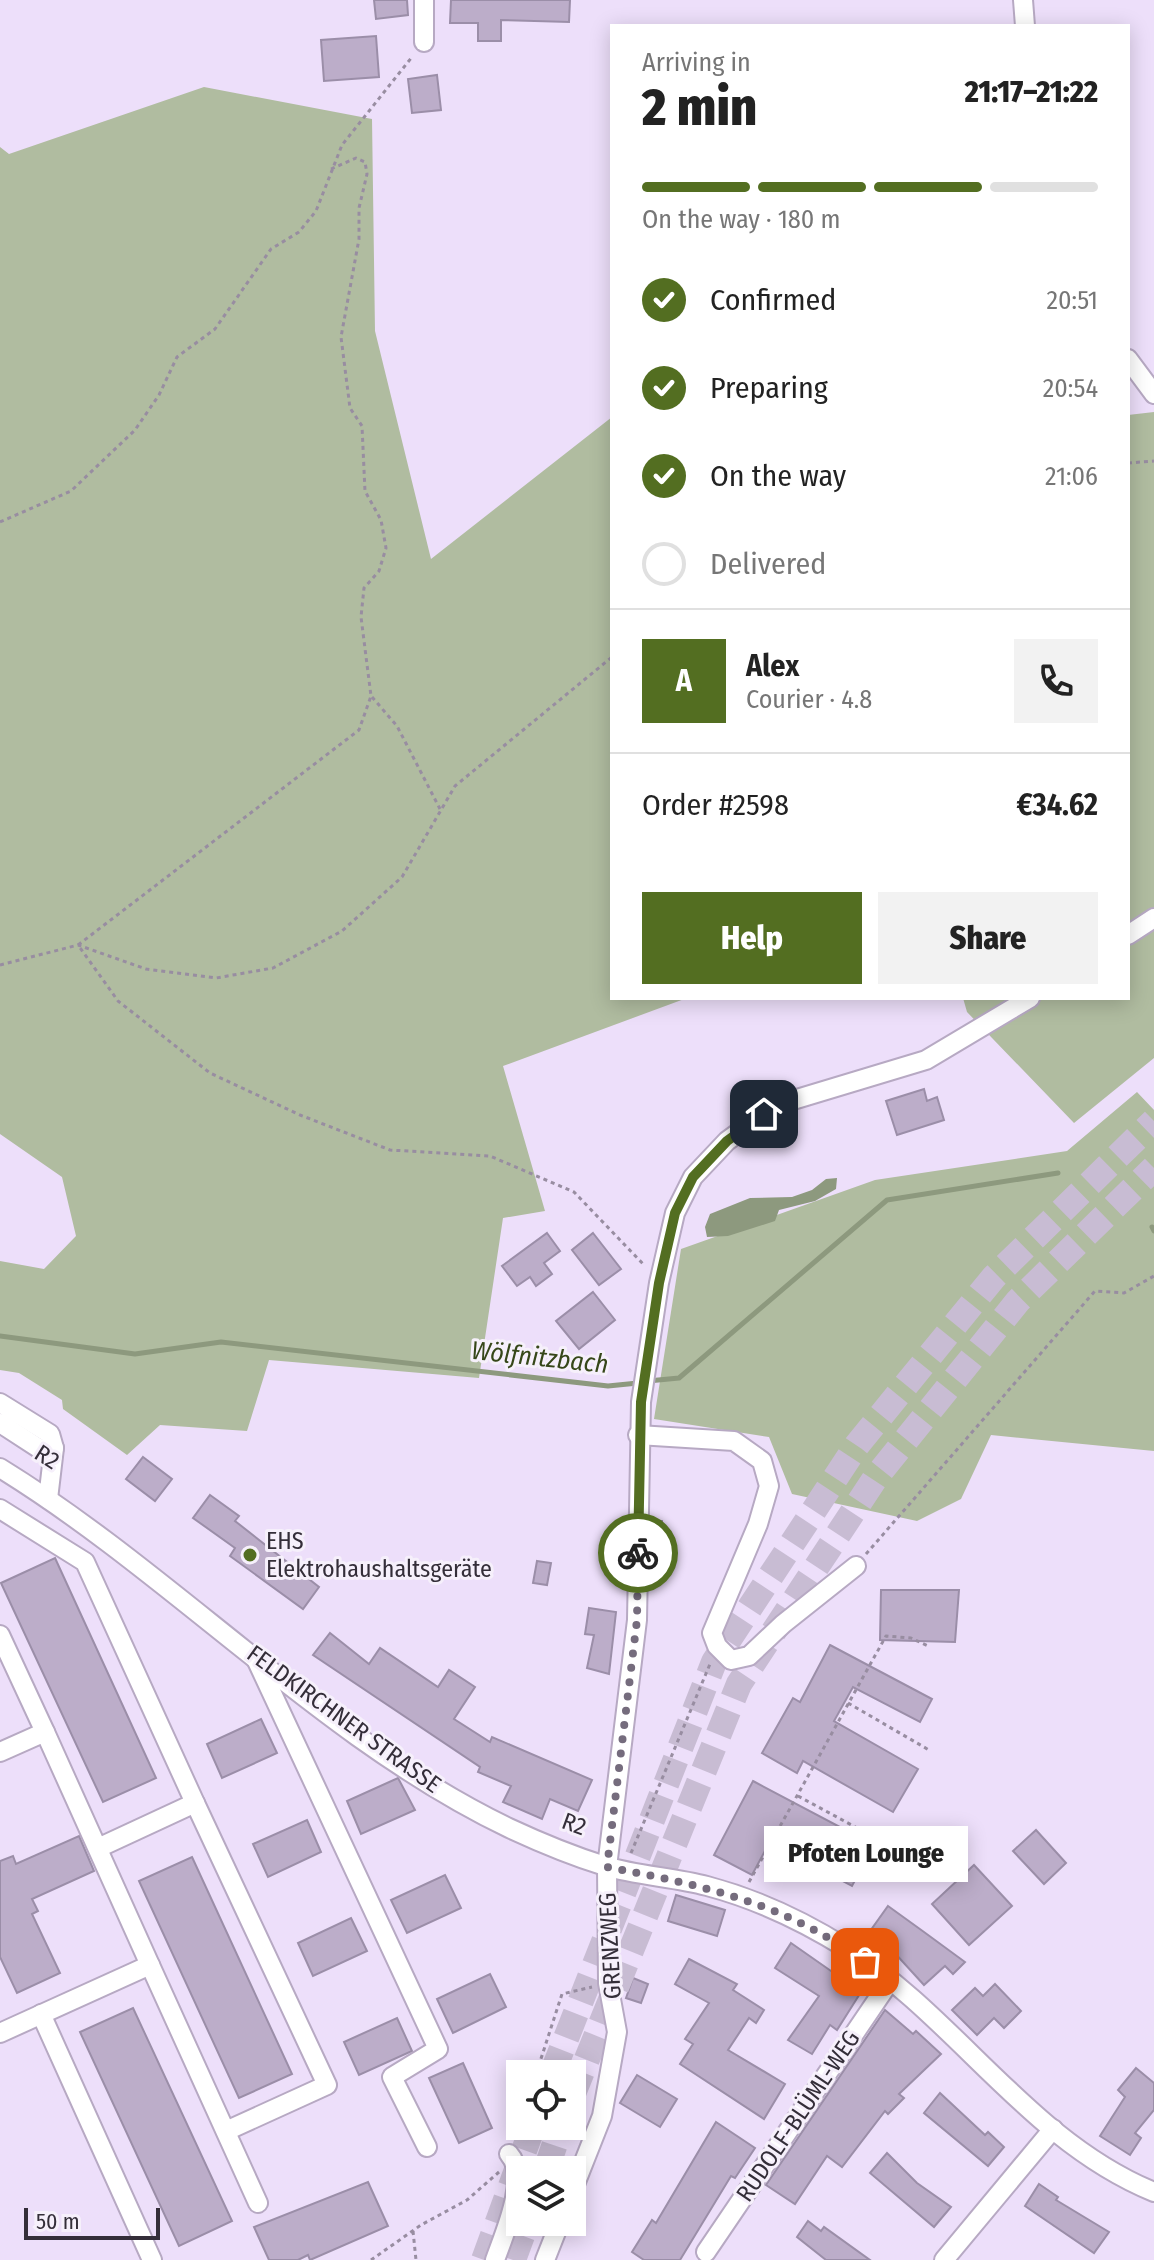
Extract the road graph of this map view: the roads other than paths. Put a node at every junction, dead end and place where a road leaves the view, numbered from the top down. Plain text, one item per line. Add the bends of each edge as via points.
1 (424, 0) edge
2 (1023, 0) edge
3 (1025, 24) edge
4 (424, 42) road end
5 (1130, 362) edge
6 (1154, 394) edge
7 (1154, 918) edge
8 (1130, 934) edge
9 (1027, 1000) edge
10 (0, 1403) edge
11 (0, 1423) edge
12 (638, 1435) junction
13 (54, 1448) junction
14 (0, 1468) edge
15 (48, 1499) junction
16 (0, 1509) edge
17 (856, 1566) road end
18 (0, 1635) edge
19 (255, 1656) junction
20 (45, 1732) junction
21 (0, 1752) edge
22 (195, 1803) junction
23 (98, 1848) junction
24 (608, 1860) junction
25 (150, 1965) junction
26 (890, 1981) junction
27 (41, 2014) junction
28 (0, 2033) edge
29 (1053, 2129) junction
30 (226, 2131) junction
31 (427, 2147) dead end
32 (509, 2154) road end
33 (586, 2157) edge
34 (1154, 2192) edge
35 (258, 2203) dead end
36 (554, 2236) edge
37 (706, 2252) dead end
38 (152, 2260) edge
39 (495, 2260) edge
40 (545, 2260) edge
41 (944, 2260) edge

1 - 4 street
2 - 3 street
5 - 6 street
7 - 8 street
9 - 12 street, GRENZWEG via 926,1060 790,1101 764,1114 727,1141 693,1177 675,1213 659,1283
10 - 13 street via 50,1434
11 - 13 street via 40,1449
12 - 17 street via 734,1441 762,1461 769,1486 758,1524 712,1633 731,1660 749,1656
12 - 24 street, GRENZWEG via 637,1620
13 - 15 street
14 - 15 street, FELDKIRCHNER STRASSE
15 - 19 street, FELDKIRCHNER STRASSE
16 - 22 street via 85,1562
18 - 20 street
19 - 24 street, FELDKIRCHNER STRASSE via 376,1748 451,1796 509,1828
19 - 31 street via 438,2049 392,2077
20 - 21 street
20 - 23 street
22 - 23 street
22 - 30 street via 327,2085
23 - 25 street
24 - 26 street, FELDKIRCHNER STRASSE via 740,1896 832,1940
24 - 33 street, GRENZWEG via 608,1983 617,2032 602,2116
25 - 27 street
25 - 30 street
26 - 29 street, FELDKIRCHNER STRASSE
26 - 37 street, RUDOLF-BLÜML-WEG
27 - 28 street
27 - 38 street
29 - 34 street, FELDKIRCHNER STRASSE
29 - 41 street
30 - 35 street
32 - 39 street via 517,2192
36 - 40 street

